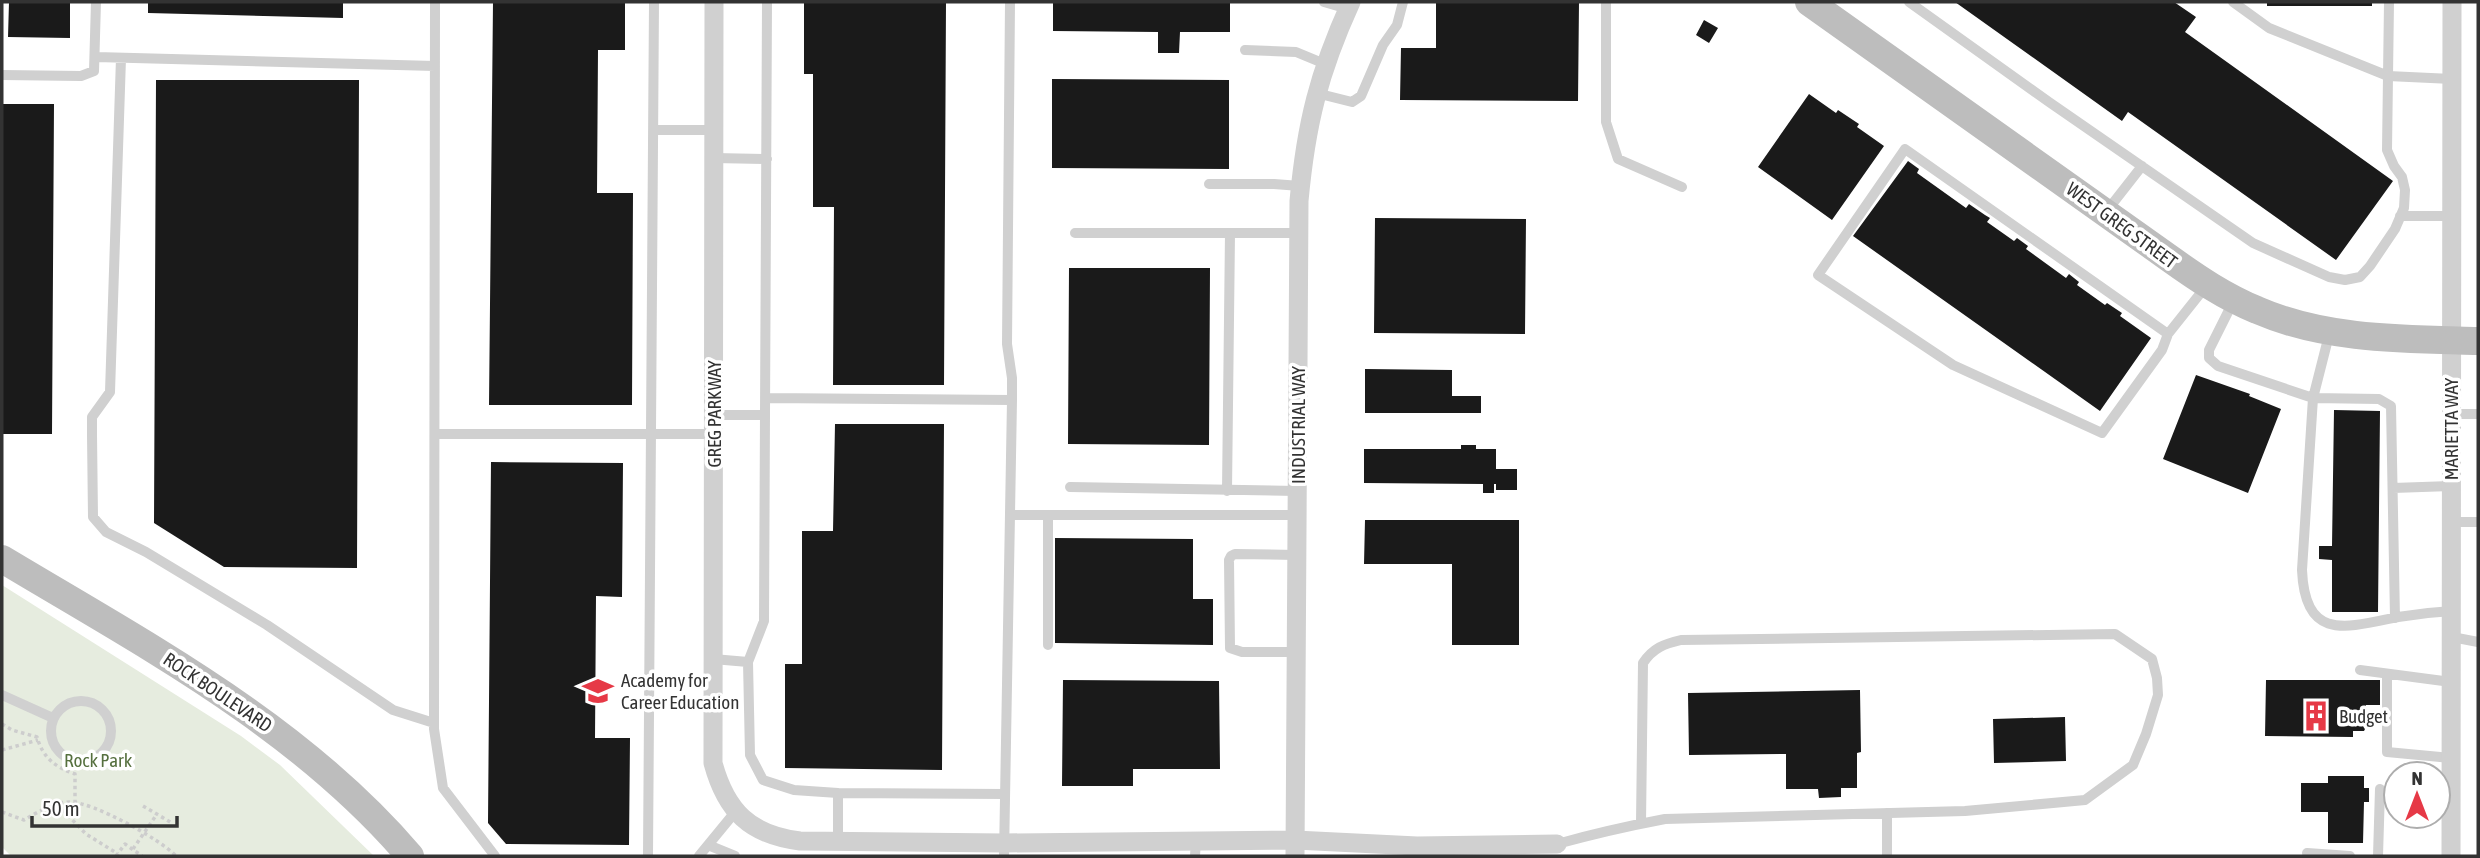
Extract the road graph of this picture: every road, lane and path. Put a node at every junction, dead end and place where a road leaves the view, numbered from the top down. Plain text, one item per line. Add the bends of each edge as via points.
1 (96, 2) edge
2 (435, 2) edge
3 (654, 2) edge
4 (714, 2) edge
5 (766, 2) edge
6 (1010, 2) edge
7 (1324, 2) edge
8 (1403, 2) edge
9 (1606, 2) edge
10 (1809, 2) edge
11 (1909, 2) edge
12 (2233, 2) edge
13 (2389, 2) edge
14 (2452, 2) edge
15 (1349, 6) edge
16 (1245, 50) dead end
17 (96, 57) junction
18 (121, 58) junction
19 (1325, 64) junction
20 (435, 66) junction
21 (2, 75) edge
22 (2388, 76) junction
23 (2452, 79) junction
24 (1315, 93) junction
25 (653, 130) junction
26 (714, 130) junction
27 (714, 158) junction
28 (768, 159) junction
29 (2142, 166) junction
30 (1209, 184) dead end
31 (1300, 186) junction
32 (1682, 187) dead end
33 (2105, 212) junction
34 (2400, 216) junction
35 (2451, 216) junction
36 (1075, 233) dead end
37 (1230, 233) junction
38 (1299, 233) junction
39 (2208, 284) junction
40 (2234, 300) junction
41 (2330, 331) junction
42 (2168, 334) junction
43 (2464, 341) edge
44 (766, 398) junction
45 (2313, 398) junction
46 (1013, 400) junction
47 (2451, 414) junction
48 (2478, 414) edge
49 (765, 415) junction
50 (714, 425) junction
51 (435, 434) junction
52 (651, 435) junction
53 (2451, 486) junction
54 (1070, 487) dead end
55 (2393, 488) junction
56 (1227, 491) junction
57 (1297, 491) junction
58 (1010, 516) junction
59 (1048, 516) junction
60 (1297, 516) junction
61 (2451, 522) junction
62 (2478, 522) edge
63 (1297, 555) junction
64 (2, 559) edge
65 (2452, 611) junction
66 (2395, 618) junction
67 (2452, 637) junction
68 (2478, 642) edge
69 (1048, 645) dead end
70 (1297, 652) junction
71 (713, 659) junction
72 (748, 662) junction
73 (2360, 670) dead end
74 (2387, 674) junction
75 (2452, 682) junction
76 (2, 695) edge
77 (53, 718) junction
78 (434, 723) junction
79 (2, 724) edge
80 (38, 740) junction
81 (2, 750) edge
82 (2451, 758) junction
83 (2380, 789) dead end
84 (838, 793) junction
85 (1006, 794) junction
86 (75, 803) junction
87 (58, 805) junction
88 (143, 806) dead end
89 (2, 812) edge
90 (1887, 813) junction
91 (157, 814) junction
92 (739, 815) junction
93 (172, 823) dead end
94 (1641, 823) junction
95 (144, 835) junction
96 (838, 841) junction
97 (1557, 844) joint
98 (708, 845) junction
99 (1196, 848) edge
100 (1295, 848) edge
101 (133, 849) junction
102 (1066, 849) edge
103 (1005, 850) edge
104 (1421, 851) edge
105 (2307, 853) dead end
106 (117, 855) edge
107 (142, 856) edge
108 (176, 856) edge
109 (410, 856) edge
110 (495, 856) edge
111 (648, 856) edge
112 (699, 856) edge
113 (735, 856) edge
114 (1887, 856) edge
115 (2350, 856) edge
116 (2378, 856) edge
117 (2451, 856) edge

1 - 17 lane
2 - 20 lane
3 - 25 lane
4 - 26 street, GREG PARKWAY
5 - 28 lane
6 - 46 lane via 1007,344
7 - 15 lane
8 - 24 lane via 1397,25 1361,96 1352,102
9 - 32 lane via 1606,122 1618,159
10 - 33 main road, WEST GREG STREET
11 - 29 lane
12 - 22 lane via 2269,28
13 - 22 lane
14 - 23 street, MARIETTA WAY
15 - 19 street, INDUSTRIAL WAY
16 - 19 lane via 1296,52
17 - 18 lane
17 - 21 lane via 94,72 81,76
18 - 20 lane
18 - 78 lane via 110,392 92,417 93,517 106,532 258,619 393,710
19 - 24 street, INDUSTRIAL WAY
20 - 51 lane
22 - 23 lane
22 - 34 lane via 2387,150 2405,190
23 - 35 street, MARIETTA WAY
24 - 31 street, INDUSTRIAL WAY
25 - 26 lane
25 - 52 lane
26 - 27 street, GREG PARKWAY
27 - 28 lane
27 - 50 street, GREG PARKWAY
28 - 44 lane
29 - 33 lane
29 - 34 lane via 2253,243 2329,277 2360,277
30 - 31 lane
31 - 38 street, INDUSTRIAL WAY
33 - 39 main road, WEST GREG STREET
34 - 35 lane
35 - 43 street, MARIETTA WAY
36 - 37 lane
37 - 38 lane
37 - 56 lane
38 - 57 street, INDUSTRIAL WAY
39 - 40 main road, WEST GREG STREET
39 - 42 lane
40 - 41 main road, WEST GREG STREET via 2286,321
40 - 45 lane via 2209,358 2218,366
41 - 43 main road, WEST GREG STREET
41 - 45 lane
42 - 42 lane via 1905,149 1818,275 1953,365 2102,433 2162,350
43 - 47 street, MARIETTA WAY
44 - 46 lane
44 - 49 lane
45 - 55 lane via 2388,402
45 - 66 lane via 2303,594 2311,610 2331,626
46 - 58 lane
47 - 48 lane
47 - 53 street, MARIETTA WAY
49 - 50 lane
49 - 72 lane via 764,621
50 - 52 lane
50 - 71 street, GREG PARKWAY
51 - 52 lane
51 - 78 lane
52 - 111 lane
53 - 55 lane
53 - 61 street, MARIETTA WAY
54 - 56 lane
55 - 66 lane
56 - 57 lane
57 - 60 street, INDUSTRIAL WAY
58 - 59 lane
58 - 85 lane
59 - 60 lane
59 - 69 lane
60 - 63 street, INDUSTRIAL WAY
61 - 62 lane
61 - 65 street, MARIETTA WAY
63 - 70 street, INDUSTRIAL WAY
63 - 70 lane via 1236,554 1229,560 1230,648 1236,652
64 - 109 main road, ROCK BOULEVARD via 272,728 330,774
65 - 66 lane
65 - 67 street, MARIETTA WAY
67 - 68 lane
67 - 75 street, MARIETTA WAY
70 - 100 street, INDUSTRIAL WAY
71 - 72 lane
71 - 92 street, GREG PARKWAY via 713,763 719,786
72 - 84 lane via 750,755 763,780 793,790
73 - 74 lane
74 - 75 lane
74 - 82 lane via 2387,752
75 - 82 street, MARIETTA WAY
76 - 77 lane
77 - 77 lane via 51,738 63,755 82,761 101,753 107,745 111,726 94,704 75,701
78 - 110 lane via 443,788
79 - 80 path
80 - 81 path
80 - 86 path via 49,761 75,774
82 - 117 street, MARIETTA WAY
83 - 116 lane
84 - 85 lane
84 - 96 lane
85 - 103 lane
86 - 87 path
86 - 95 path via 105,811
87 - 89 path via 24,820
87 - 106 path via 86,834
88 - 91 path
90 - 94 lane
90 - 94 lane via 2085,800 2133,765 2158,695 2152,659 2115,634 1681,640 1663,644 1643,663
90 - 114 lane
91 - 93 path
91 - 95 path
92 - 96 street via 780,839
92 - 98 lane
94 - 97 lane
95 - 101 path
95 - 108 path
96 - 103 street
97 - 104 street
98 - 112 lane
98 - 113 lane
99 - 100 street
99 - 102 street
100 - 104 street
101 - 106 path via 125,844
101 - 107 path
102 - 103 street
105 - 115 lane

